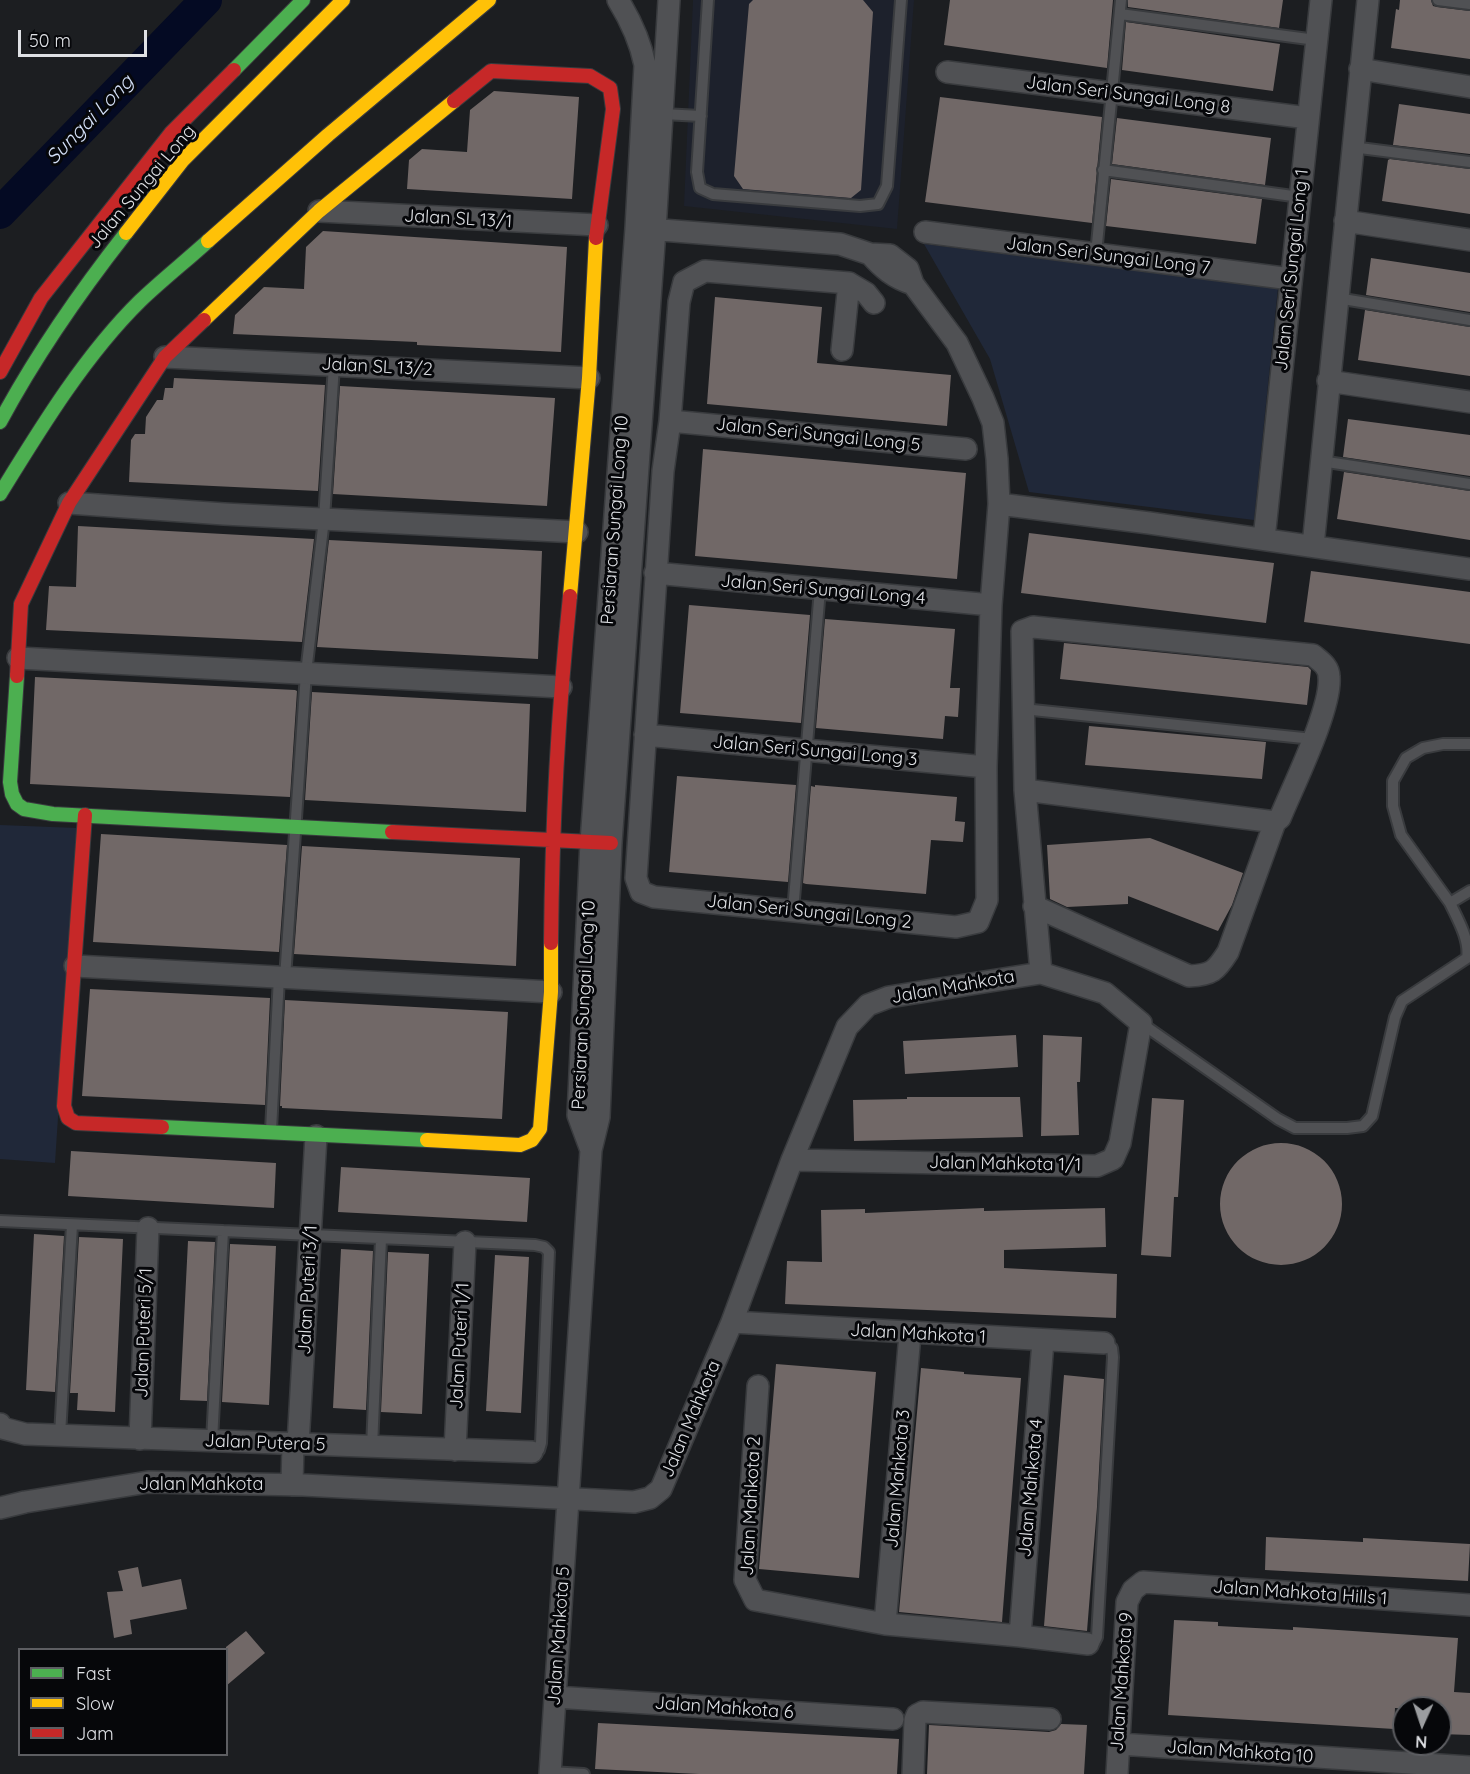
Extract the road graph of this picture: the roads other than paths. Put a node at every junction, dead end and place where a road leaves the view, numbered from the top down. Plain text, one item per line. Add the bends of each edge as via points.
1 (303, 0) edge
2 (343, 0) edge
3 (489, 0) edge
4 (505, 0) edge
5 (618, 0) edge
6 (669, 0) edge
7 (708, 0) edge
8 (901, 0) edge
9 (1121, 0) edge
10 (1321, 0) edge
11 (1368, 0) edge
12 (1438, 0) edge
13 (1470, 4) edge
14 (1120, 14) junction
15 (441, 38) junction
16 (1316, 40) junction
17 (1360, 69) junction
18 (947, 72) dead end
19 (1470, 87) edge
20 (1111, 93) junction
21 (663, 114) junction
22 (701, 116) junction
23 (1308, 118) junction
24 (1352, 147) junction
25 (1470, 162) edge
26 (1103, 170) junction
27 (1300, 197) junction
28 (319, 211) junction
29 (1346, 221) junction
30 (597, 225) junction
31 (646, 229) junction
32 (925, 232) dead end
33 (1470, 240) edge
34 (1096, 254) junction
35 (1291, 279) junction
36 (849, 283) junction
37 (1337, 298) junction
38 (874, 303) dead end
39 (1470, 320) edge
40 (842, 350) dead end
41 (165, 357) junction
42 (334, 365) junction
43 (0, 372) edge
44 (589, 378) junction
45 (1329, 381) junction
46 (1470, 402) edge
47 (670, 421) junction
48 (0, 422) edge
49 (966, 449) dead end
50 (1321, 461) junction
51 (1470, 484) edge
52 (0, 494) edge
53 (69, 502) junction
54 (999, 504) junction
55 (324, 519) junction
56 (577, 532) junction
57 (1264, 539) junction
58 (1313, 546) junction
59 (1470, 569) edge
60 (655, 573) junction
61 (820, 589) junction
62 (992, 605) junction
63 (18, 658) junction
64 (306, 673) junction
65 (561, 687) junction
66 (1023, 709) junction
67 (645, 735) junction
68 (1313, 738) junction
69 (1470, 744) edge
70 (807, 750) junction
71 (986, 767) junction
72 (1025, 790) junction
73 (85, 816) junction
74 (1275, 822) junction
75 (295, 826) junction
76 (552, 841) junction
77 (601, 843) junction
78 (1470, 891) edge
79 (1449, 903) junction
80 (1034, 906) junction
81 (793, 911) junction
82 (75, 966) junction
83 (1041, 973) junction
84 (282, 977) junction
85 (551, 992) junction
86 (1141, 1023) junction
87 (271, 1133) junction
88 (316, 1136) junction
89 (792, 1160) junction
90 (0, 1221) edge
91 (72, 1225) junction
92 (148, 1228) junction
93 (223, 1231) junction
94 (311, 1236) junction
95 (381, 1239) junction
96 (465, 1242) junction
97 (732, 1322) junction
98 (910, 1334) junction
99 (1043, 1341) junction
100 (1104, 1344) joint
101 (758, 1386) dead end
102 (0, 1424) edge
103 (60, 1435) junction
104 (140, 1439) junction
105 (212, 1441) junction
106 (298, 1444) junction
107 (372, 1447) junction
108 (455, 1450) junction
109 (532, 1452) joint
110 (298, 1485) junction
111 (568, 1498) junction
112 (0, 1508) edge
113 (1132, 1590) joint
114 (1470, 1605) edge
115 (885, 1624) junction
116 (1020, 1636) junction
117 (1088, 1644) joint
118 (555, 1697) junction
119 (893, 1719) dead end
120 (1050, 1719) dead end
121 (1119, 1744) junction
122 (1470, 1767) edge
123 (550, 1773) edge
124 (584, 1774) edge
125 (913, 1774) edge
126 (1116, 1774) edge

1 - 43 main road, Jalan Sungai Long via 171,133 41,298
2 - 48 main road, Jalan Sungai Long via 183,160 96,271 25,376
3 - 15 main road
4 - 15 street
5 - 31 street, Persiaran Sungai Long 10 via 633,24 645,65
6 - 21 street, Persiaran Sungai Long 10
7 - 22 lane
8 - 22 lane via 887,186 878,204 860,206 713,194 700,188 697,172
9 - 14 lane
10 - 16 street, Jalan Seri Sungai Long 1
11 - 17 street
12 - 13 lane
14 - 16 lane
14 - 20 lane
15 - 52 main road via 139,302 100,346
16 - 23 street, Jalan Seri Sungai Long 1
17 - 19 street
17 - 24 street
18 - 20 street, Jalan Seri Sungai Long 8
20 - 23 street, Jalan Seri Sungai Long 8
20 - 26 lane
21 - 22 lane
21 - 31 street, Persiaran Sungai Long 10
23 - 27 street, Jalan Seri Sungai Long 1
24 - 25 lane
24 - 29 street
26 - 27 lane
26 - 34 lane
27 - 35 street, Jalan Seri Sungai Long 1
28 - 30 street, Jalan SL 13/1
28 - 30 main road via 491,71 590,76 610,88 613,109
28 - 41 main road
29 - 33 street
29 - 37 street
30 - 44 main road
31 - 54 street via 840,244 870,254 888,273 913,284 957,343 993,423
31 - 77 street, Persiaran Sungai Long 10
32 - 34 street, Jalan Seri Sungai Long 7
34 - 35 street, Jalan Seri Sungai Long 7
35 - 57 street, Jalan Seri Sungai Long 1
36 - 38 street
36 - 40 street
36 - 47 street via 705,271 684,282
37 - 39 lane
37 - 45 street
41 - 42 street, Jalan SL 13/2
41 - 53 main road
42 - 44 street, Jalan SL 13/2
42 - 55 lane
44 - 56 main road
45 - 46 street
45 - 50 street
47 - 49 street, Jalan Seri Sungai Long 5
47 - 60 street
50 - 51 lane
50 - 58 street
53 - 55 street
53 - 63 main road via 21,604
54 - 57 street
54 - 62 street
55 - 56 street
55 - 64 lane
56 - 65 main road
57 - 58 street
58 - 59 street
60 - 61 street, Jalan Seri Sungai Long 4
60 - 67 street
61 - 62 street, Jalan Seri Sungai Long 4
61 - 70 lane
62 - 71 street
63 - 64 street
63 - 73 main road via 10,782 13,799 21,808 41,813
64 - 65 street
64 - 75 lane
65 - 76 main road
66 - 68 lane
66 - 68 street via 1021,636 1033,627 1313,655 1329,675 1326,703
66 - 72 street
67 - 70 street, Jalan Seri Sungai Long 3
67 - 81 street, Jalan Seri Sungai Long 2 via 636,878 641,892 654,897
68 - 74 street
69 - 79 lane via 1423,748 1406,758 1394,781 1393,806 1401,835
70 - 71 street, Jalan Seri Sungai Long 3
70 - 81 lane
71 - 81 street, Jalan Seri Sungai Long 2 via 987,900 978,922 957,927
72 - 74 street
72 - 80 street
73 - 75 main road
73 - 82 main road
74 - 80 street via 1228,951 1218,968 1205,975 1189,976
75 - 76 main road
75 - 84 lane
76 - 77 main road
76 - 85 main road
77 - 111 street, Persiaran Sungai Long 10 via 598,1117 591,1150
78 - 79 lane
79 - 86 lane via 1468,941 1467,958 1402,1001 1372,1116 1362,1126 1295,1128
80 - 83 street
82 - 84 street
82 - 87 main road via 64,1106 68,1118 76,1123
83 - 86 street, Jalan Mahkota via 1105,993
83 - 89 street, Jalan Mahkota via 889,997 868,1005 847,1027
84 - 85 street
84 - 87 lane
85 - 88 main road via 540,1130 532,1140 520,1145
86 - 89 street, Jalan Mahkota 1/1 via 1120,1143 1113,1159 1097,1166
87 - 88 main road
88 - 94 street, Jalan Puteri 3/1
89 - 97 street, Jalan Mahkota
90 - 91 lane
91 - 92 lane
91 - 103 lane
92 - 93 lane
92 - 104 street, Jalan Puteri 5/1
93 - 94 lane
93 - 105 lane
94 - 95 lane
94 - 106 street, Jalan Puteri 3/1
95 - 96 lane
95 - 107 lane
96 - 108 street, Jalan Puteri 1/1
96 - 109 lane via 535,1245 549,1252 541,1443
97 - 98 street, Jalan Mahkota 1
97 - 111 street, Jalan Mahkota via 661,1488 650,1498 634,1502
98 - 99 street, Jalan Mahkota 1
98 - 115 street, Jalan Mahkota 3
99 - 100 street, Jalan Mahkota 1
99 - 116 street, Jalan Mahkota 4
100 - 117 lane via 1112,1348 1113,1357 1097,1637
101 - 115 street, Jalan Mahkota 2 via 745,1580 755,1600
102 - 103 street, Jalan Putera 5 via 25,1434
103 - 104 street, Jalan Putera 5
104 - 105 street, Jalan Putera 5
105 - 106 street, Jalan Putera 5
106 - 107 street, Jalan Putera 5
106 - 110 street, Jalan Puteri 3/1
107 - 108 street, Jalan Putera 5
108 - 109 street, Jalan Putera 5
110 - 111 street, Jalan Mahkota
110 - 112 street, Jalan Mahkota via 148,1482
111 - 118 street, Jalan Mahkota 5
113 - 114 street, Jalan Mahkota Hills 1 via 1143,1582
113 - 121 street, Jalan Mahkota 9 via 1127,1602
115 - 116 street
116 - 117 street
118 - 119 street, Jalan Mahkota 6
118 - 123 street, Jalan Mahkota 5
120 - 125 street via 923,1712 915,1720
121 - 122 street, Jalan Mahkota 10
121 - 126 street, Jalan Mahkota 9
123 - 124 lane

